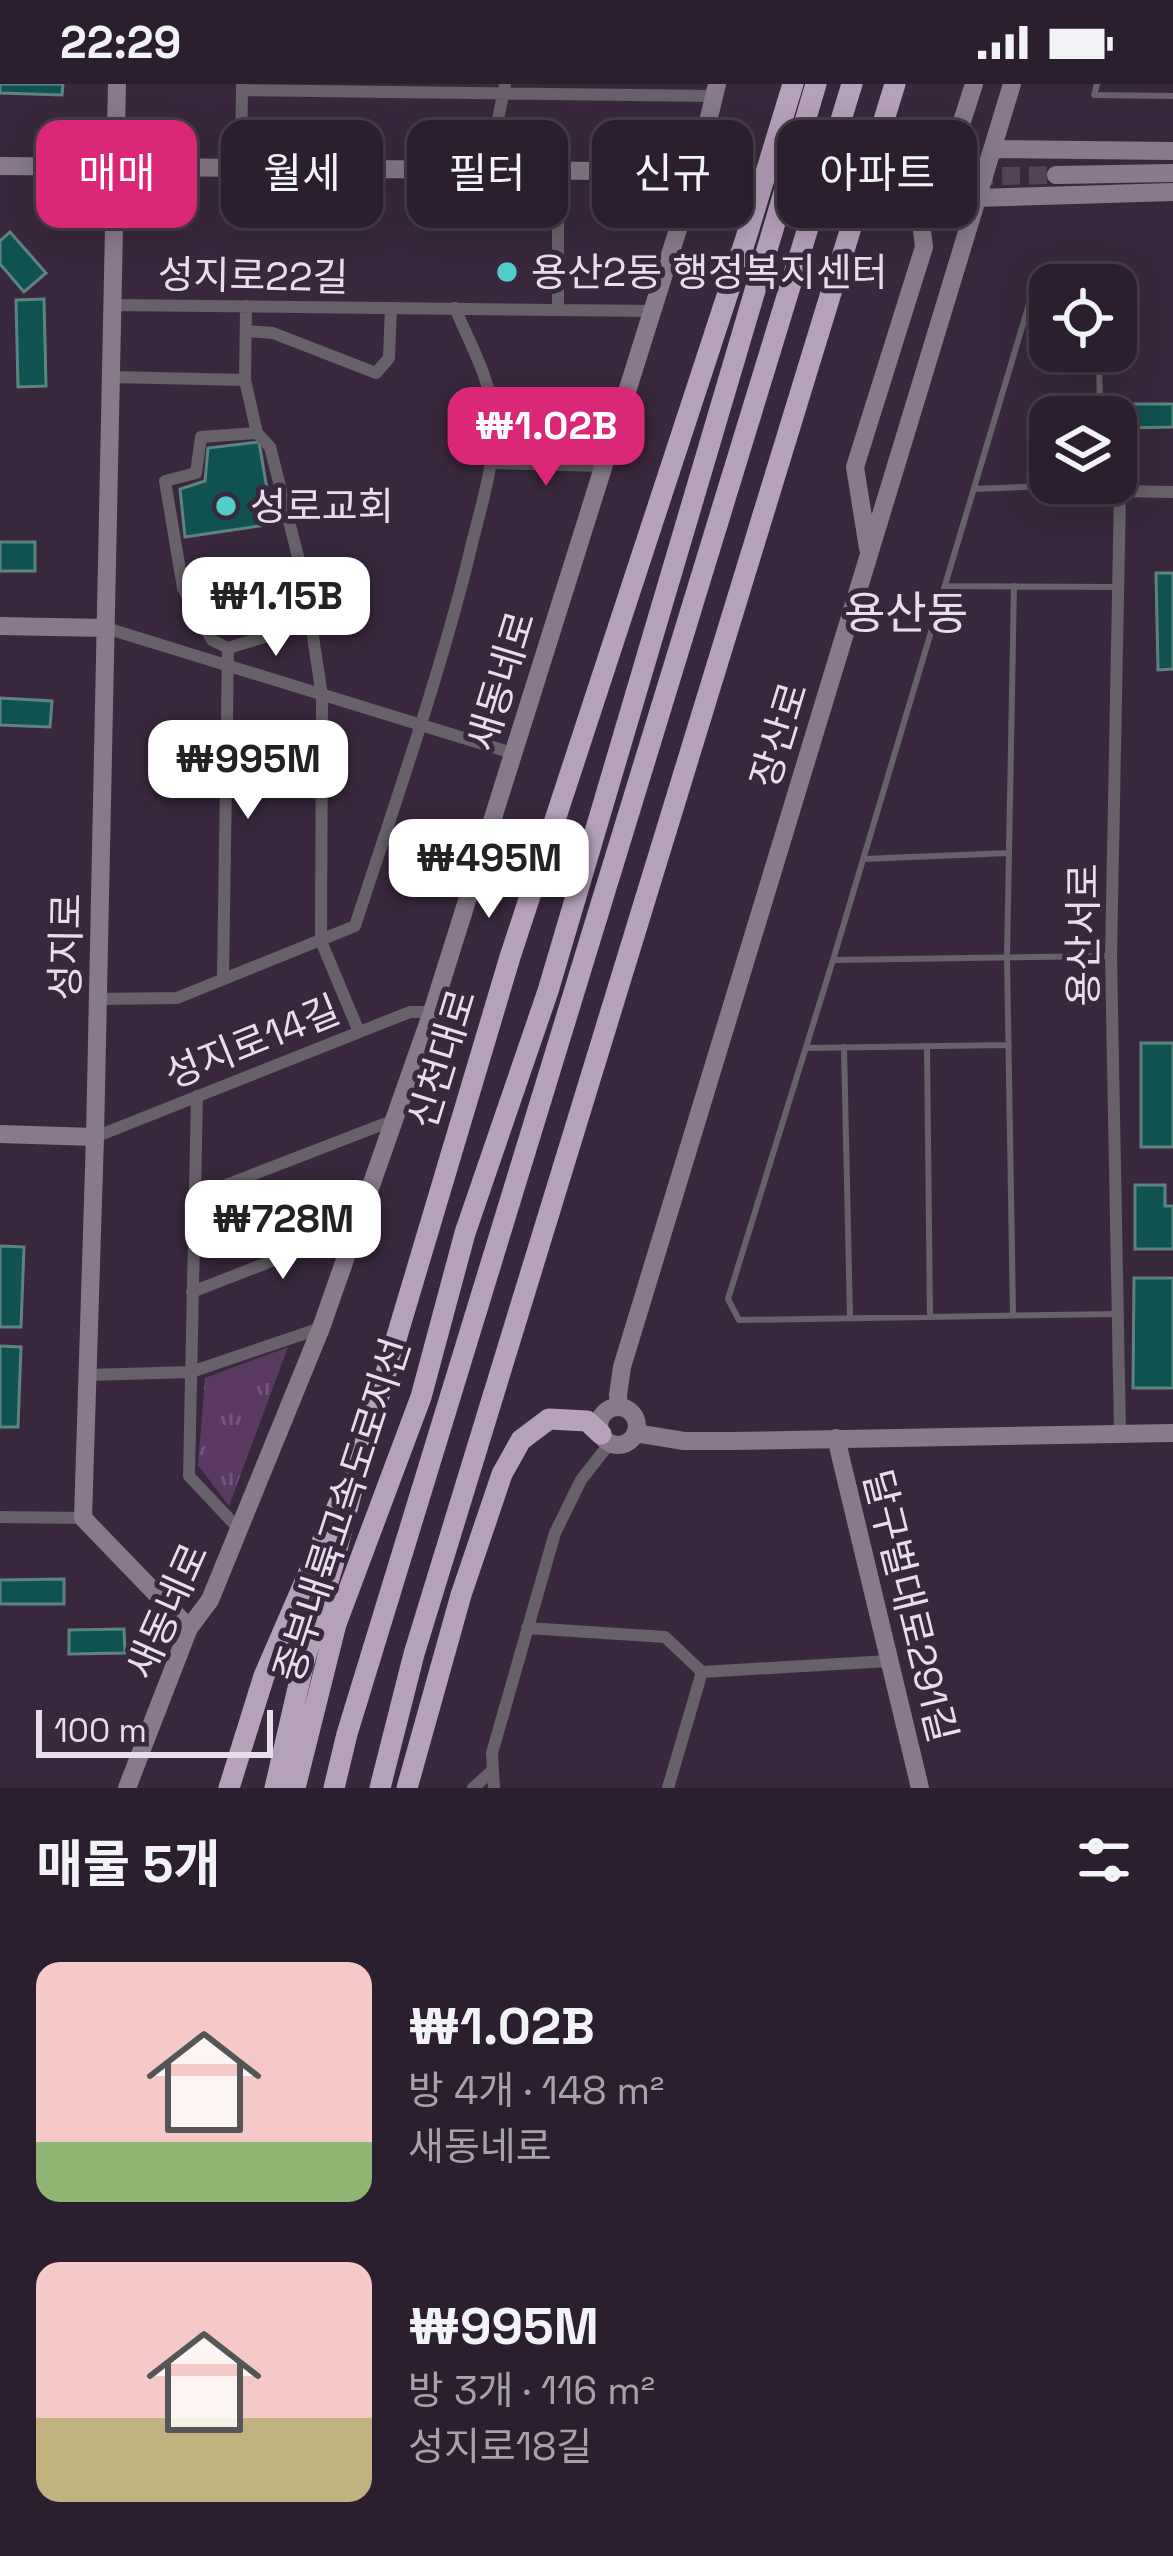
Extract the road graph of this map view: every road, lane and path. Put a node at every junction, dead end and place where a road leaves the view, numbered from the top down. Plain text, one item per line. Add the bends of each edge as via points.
1 (117, 84) edge
2 (816, 84) edge
3 (852, 84) edge
4 (895, 84) edge
5 (974, 84) edge
6 (1012, 84) edge
7 (1097, 84) edge
8 (242, 87) edge
9 (345, 88) edge
10 (792, 88) edge
11 (504, 89) edge
12 (551, 89) edge
13 (634, 89) edge
14 (716, 90) edge
15 (1173, 96) edge
16 (116, 120) edge
17 (242, 120) edge
18 (498, 120) edge
19 (709, 120) edge
20 (962, 120) edge
21 (992, 149) junction
22 (1173, 151) edge
23 (0, 166) edge
24 (36, 167) edge
25 (1173, 173) edge
26 (1056, 175) tunnel mouth
27 (1173, 192) edge
28 (977, 195) edge
29 (977, 198) edge
30 (115, 228) edge
31 (558, 228) edge
32 (678, 228) edge
33 (922, 228) edge
34 (967, 228) edge
35 (1029, 304) edge
36 (114, 305) junction
37 (246, 306) junction
38 (392, 308) junction
39 (455, 308) junction
40 (558, 310) junction
41 (652, 311) junction
42 (246, 331) junction
43 (112, 377) junction
44 (245, 380) junction
45 (491, 393) junction
46 (626, 393) junction
47 (257, 433) junction
48 (491, 463) junction
49 (603, 466) junction
50 (1029, 487) edge
51 (974, 489) junction
52 (1137, 491) edge
53 (1173, 492) edge
54 (1120, 504) edge
55 (869, 553) junction
56 (945, 586) junction
57 (1015, 586) junction
58 (1118, 587) junction
59 (311, 623) junction
60 (0, 626) edge
61 (106, 628) junction
62 (228, 648) junction
63 (226, 666) junction
64 (322, 696) junction
65 (421, 725) junction
66 (512, 753) junction
67 (1009, 853) junction
68 (863, 859) junction
69 (322, 941) junction
70 (1111, 956) junction
71 (1007, 958) junction
72 (833, 960) junction
73 (223, 978) junction
74 (98, 999) junction
75 (432, 1012) junction
76 (359, 1032) junction
77 (1009, 1045) junction
78 (927, 1046) junction
79 (844, 1047) junction
80 (806, 1048) junction
81 (197, 1096) junction
82 (395, 1120) junction
83 (0, 1134) edge
84 (95, 1137) junction
85 (194, 1197) junction
86 (357, 1228) junction
87 (192, 1292) junction
88 (1119, 1314) junction
89 (1013, 1316) junction
90 (930, 1317) junction
91 (850, 1318) junction
92 (321, 1328) junction
93 (191, 1372) junction
94 (87, 1376) junction
95 (619, 1407) junction
96 (635, 1433) junction
97 (1120, 1433) junction
98 (1173, 1433) edge
99 (605, 1438) junction
100 (836, 1438) junction
101 (357, 1470) junction
102 (0, 1517) edge
103 (82, 1518) junction
104 (239, 1529) junction
105 (189, 1628) junction
106 (527, 1628) junction
107 (890, 1661) junction
108 (702, 1672) junction
109 (493, 1770) junction
110 (127, 1788) edge
111 (229, 1788) edge
112 (275, 1788) edge
113 (295, 1788) edge
114 (334, 1788) edge
115 (380, 1788) edge
116 (406, 1788) edge
117 (473, 1788) edge
118 (494, 1788) edge
119 (668, 1788) edge
120 (920, 1788) edge

1 - 16 street, 성지로
2 - 113 highway, 중부내륙고속도로지선 via 548,991 465,1233 421,1397 337,1624
3 - 114 highway, 중부내륙고속도로지선
4 - 115 highway via 414,1654
5 - 20 street
6 - 21 street, 장산로
7 - 15 lane via 1094,95
8 - 9 street
8 - 17 street
9 - 11 street
10 - 101 highway, 신천대로 via 510,957
11 - 12 street
11 - 18 street
12 - 13 street
13 - 14 street
14 - 19 street, 새동네로
21 - 22 street
21 - 28 street, 장산로
23 - 24 street
25 - 26 street
27 - 29 street
30 - 36 street, 성지로
31 - 40 street
32 - 41 street, 새동네로
33 - 55 street via 924,248 855,467
34 - 55 street, 장산로
35 - 51 lane
36 - 37 street, 성지로22길
36 - 43 street, 성지로
37 - 38 street, 성지로22길
37 - 42 street
38 - 39 street, 성지로22길
38 - 42 street, 성지로22길 via 389,358 376,373 273,333
39 - 40 street, 성지로22길
39 - 45 street
40 - 41 street, 성지로22길
41 - 46 street, 새동네로
42 - 44 street
43 - 44 street
43 - 61 street, 성지로
44 - 47 street
45 - 46 street
45 - 48 street
46 - 49 street, 새동네로
47 - 59 street via 270,447
47 - 62 street via 201,437 196,473 165,481 183,588 212,640
48 - 49 street
48 - 65 street
49 - 66 street, 새동네로
50 - 51 lane
51 - 56 lane
52 - 53 street
54 - 58 street, 용산서로
55 - 95 street, 장산로 via 622,1367
56 - 57 lane
56 - 68 lane
57 - 58 lane
57 - 67 lane
58 - 70 street, 용산서로
59 - 62 street
59 - 64 street
60 - 61 street
61 - 63 street
61 - 74 street, 성지로
62 - 63 street
63 - 64 street
63 - 73 street
64 - 65 street
64 - 69 street
65 - 66 street
65 - 69 street via 355,926
66 - 75 street, 새동네로
67 - 68 lane
67 - 71 lane
68 - 72 lane
69 - 73 street
69 - 76 street
70 - 71 lane
70 - 88 street, 용산서로
71 - 72 lane
71 - 77 lane
72 - 80 lane
73 - 74 street via 177,998
74 - 84 street, 성지로
75 - 76 street, 성지로14길
75 - 82 street, 새동네로
76 - 81 street, 성지로14길
77 - 78 lane
77 - 89 lane
78 - 79 lane
78 - 90 lane
79 - 80 lane
79 - 91 lane
80 - 91 lane via 728,1299 739,1320
81 - 84 street, 성지로14길
81 - 85 street
82 - 85 street
82 - 86 street, 새동네로
83 - 84 street
84 - 94 street, 성지로
85 - 87 street
86 - 87 street
86 - 92 street, 새동네로
87 - 93 street
88 - 89 lane
88 - 97 street, 용산서로
89 - 90 lane
90 - 91 lane
92 - 93 street
92 - 104 street, 새동네로
93 - 94 street
93 - 104 street via 189,1476
94 - 103 street, 성지로
95 - 96 street via 634,1416
95 - 99 street via 600,1421
96 - 99 street via 622,1444
96 - 100 street via 684,1441
97 - 98 street
97 - 100 street
99 - 106 street via 555,1533
99 - 116 highway via 587,1421 549,1419 521,1439 460,1595
100 - 107 street, 달구벌대로291길
101 - 111 highway via 264,1676
101 - 112 highway, 신천대로
102 - 103 street
103 - 105 street
104 - 105 street, 새동네로 via 210,1600
105 - 110 street, 새동네로
106 - 108 street via 665,1637
106 - 109 street
107 - 108 street
107 - 120 street, 달구벌대로291길
108 - 119 street
109 - 117 street
109 - 118 street

